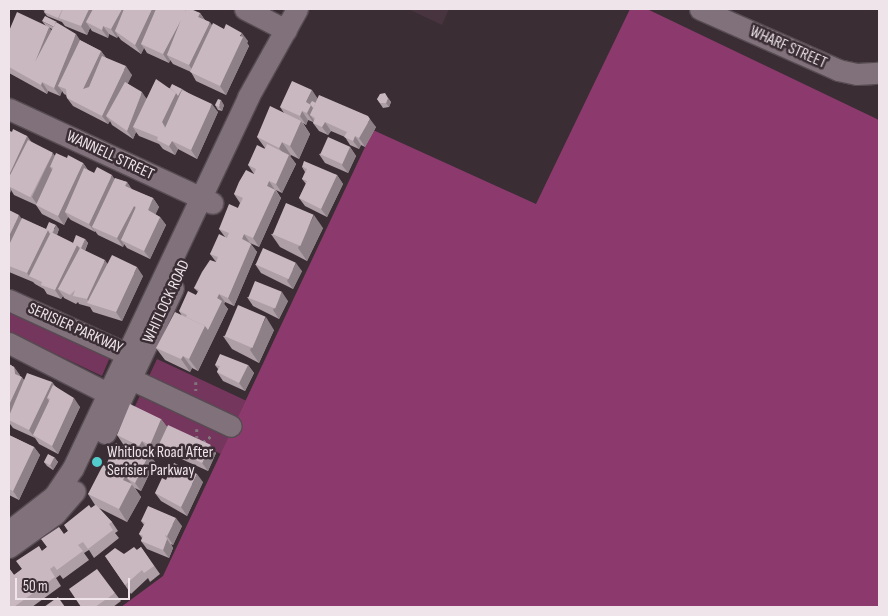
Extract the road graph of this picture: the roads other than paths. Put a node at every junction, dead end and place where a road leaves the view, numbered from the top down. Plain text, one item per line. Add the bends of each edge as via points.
1 (245, 9) edge
2 (297, 9) edge
3 (700, 9) edge
4 (286, 30) junction
5 (879, 73) edge
6 (9, 108) edge
7 (206, 200) junction
8 (9, 300) edge
9 (9, 343) edge
10 (132, 364) junction
11 (115, 396) junction
12 (231, 426) dead end
13 (9, 531) edge
14 (9, 547) edge

1 - 4 street
2 - 4 street, WHITLOCK ROAD
3 - 5 street, WHARF STREET via 838,70 857,74
4 - 7 street, WHITLOCK ROAD via 248,97
6 - 7 street, WANNELL STREET
7 - 10 street, WHITLOCK ROAD
8 - 10 street, SERISIER PARKWAY
9 - 11 street
10 - 11 street, WHITLOCK ROAD
10 - 12 street, SERISIER PARKWAY
11 - 13 street, WHITLOCK ROAD via 66,482 54,496
11 - 14 street, WHITLOCK ROAD via 77,490 55,514

